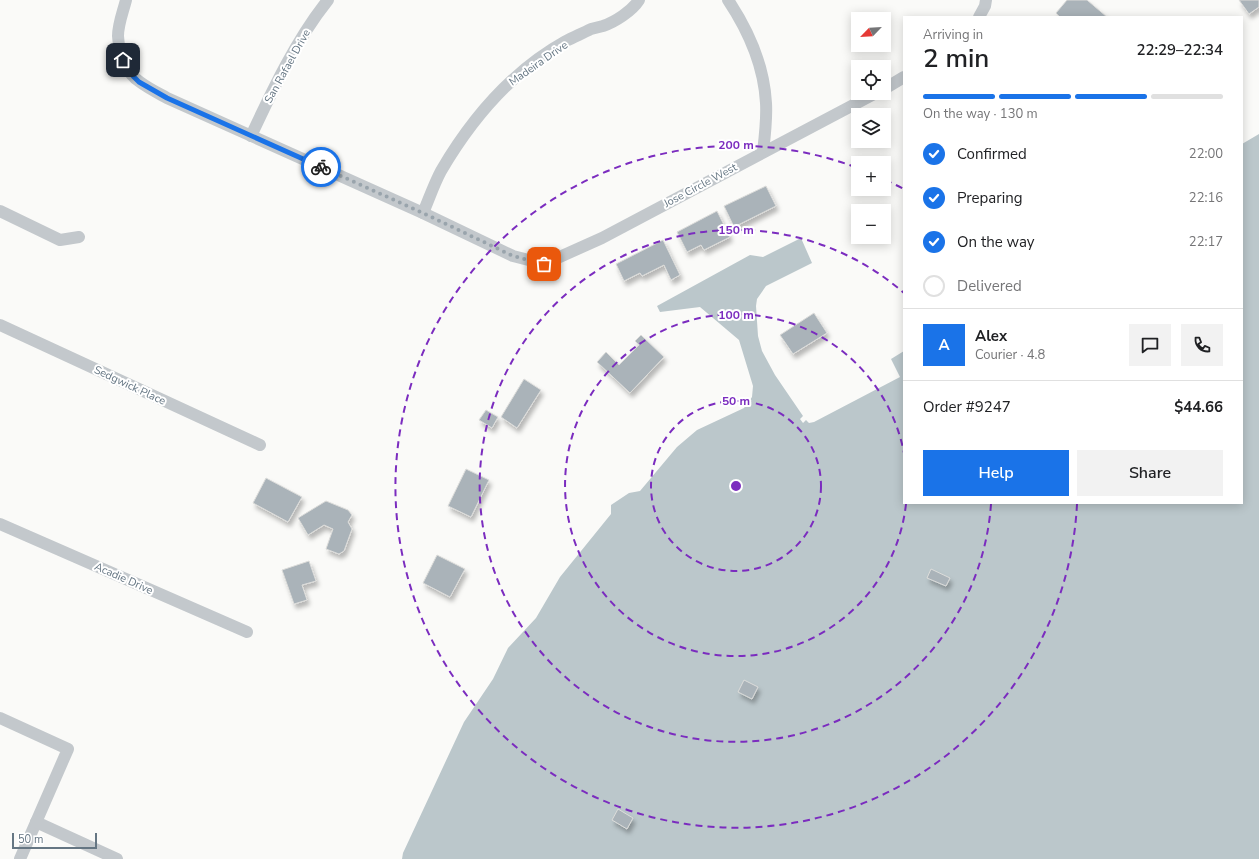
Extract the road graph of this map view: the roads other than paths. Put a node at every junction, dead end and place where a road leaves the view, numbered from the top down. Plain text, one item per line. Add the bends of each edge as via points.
1 (126, 0) edge
2 (328, 0) edge
3 (639, 0) edge
4 (728, 0) edge
5 (985, 3) edge
6 (979, 16) edge
7 (903, 78) edge
8 (891, 84) edge
9 (863, 100) edge
10 (251, 136) junction
11 (763, 152) junction
12 (0, 210) edge
13 (423, 213) junction
14 (79, 237) dead end
15 (0, 325) edge
16 (260, 444) dead end
17 (0, 524) edge
18 (247, 632) dead end
19 (0, 718) edge
20 (36, 822) junction
21 (20, 859) edge
22 (117, 859) edge

1 - 10 street via 118,37 123,60 133,76 167,98
2 - 10 street, San Rafael Drive via 298,45
3 - 13 street, Madeira Drive via 613,21 565,42 534,62 506,85 468,129 440,172
4 - 11 street via 750,39 761,72 766,103
5 - 6 street
7 - 8 street
9 - 11 street, Jose Circle West
10 - 13 street
11 - 13 street, Jose Circle West via 602,238 544,264 513,256
12 - 14 street via 60,240
15 - 16 street, Sedgwick Place
17 - 18 street, Acadie Drive
19 - 20 street via 68,749
20 - 21 street
20 - 22 street

